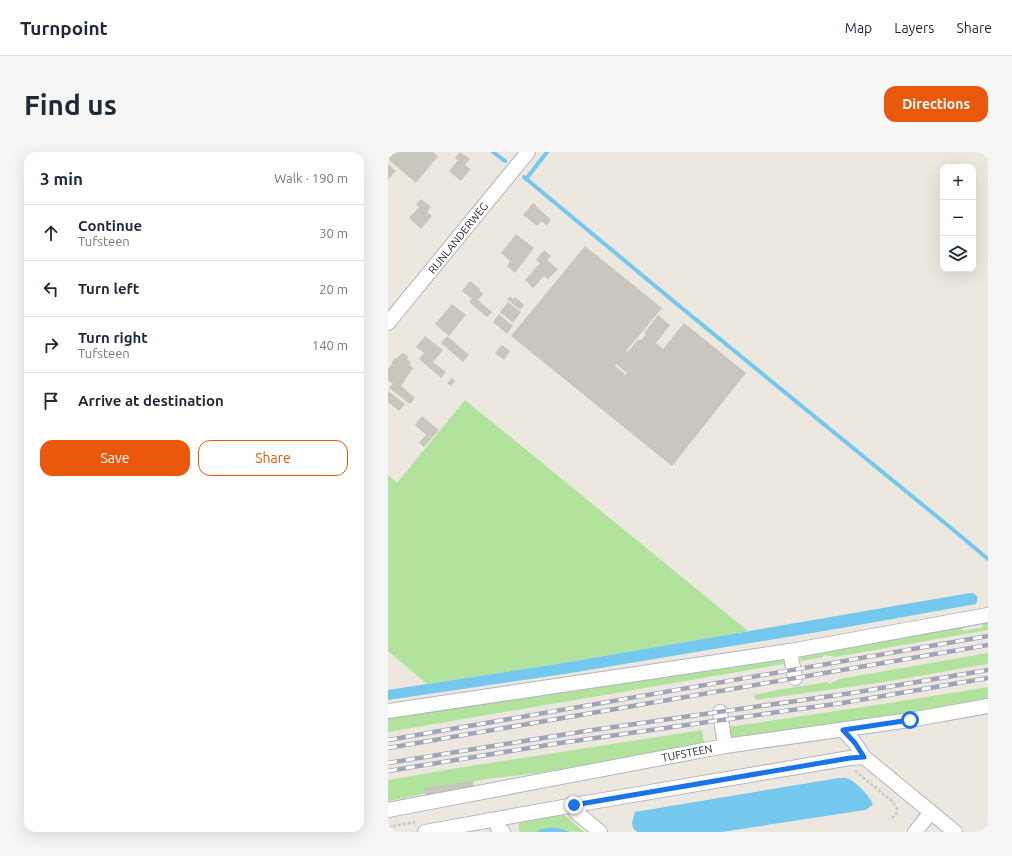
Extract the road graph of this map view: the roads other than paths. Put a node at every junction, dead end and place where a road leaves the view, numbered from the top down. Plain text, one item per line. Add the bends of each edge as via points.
1 (528, 152) edge
2 (388, 323) edge
3 (988, 615) edge
4 (790, 651) junction
5 (795, 678) dead end
6 (988, 706) edge
7 (388, 711) edge
8 (720, 712) dead end
9 (843, 730) junction
10 (725, 746) junction
11 (857, 757) junction
12 (574, 805) junction
13 (388, 810) edge
14 (931, 812) junction
15 (496, 819) junction
16 (425, 832) edge
17 (503, 832) edge
18 (600, 832) edge
19 (914, 832) edge
20 (955, 832) edge

1 - 2 street, RIJNLANDERWEG
3 - 4 street
4 - 5 street
4 - 7 street
6 - 9 street, TUFSTEEN
8 - 10 street
9 - 10 street, TUFSTEEN
9 - 11 street via 855,743
10 - 13 street, TUFSTEEN
11 - 12 street
11 - 14 street
12 - 15 street
12 - 18 street via 576,812
14 - 19 street
14 - 20 street
15 - 16 street
15 - 17 street via 498,828

